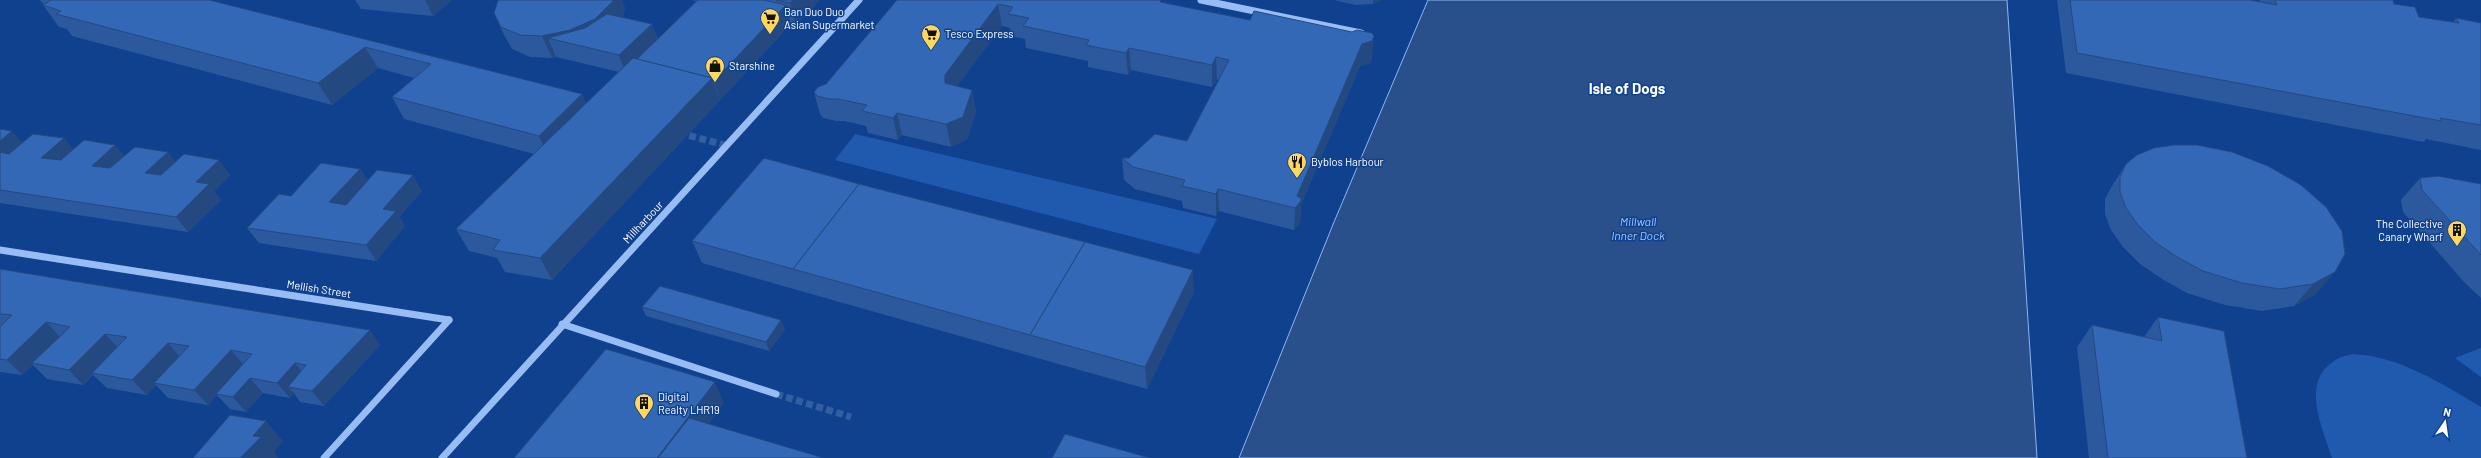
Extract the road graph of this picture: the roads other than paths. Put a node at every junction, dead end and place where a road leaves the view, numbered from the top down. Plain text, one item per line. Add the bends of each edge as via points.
1 (859, 0) edge
2 (1201, 0) edge
3 (1366, 34) edge
4 (0, 250) edge
5 (562, 324) junction
6 (776, 394) tunnel mouth
7 (324, 458) edge
8 (442, 458) edge

1 - 5 street, Millharbour via 729,146
2 - 3 street
4 - 7 street, Mellish Street via 449,320
5 - 6 street
5 - 8 street, Millharbour

